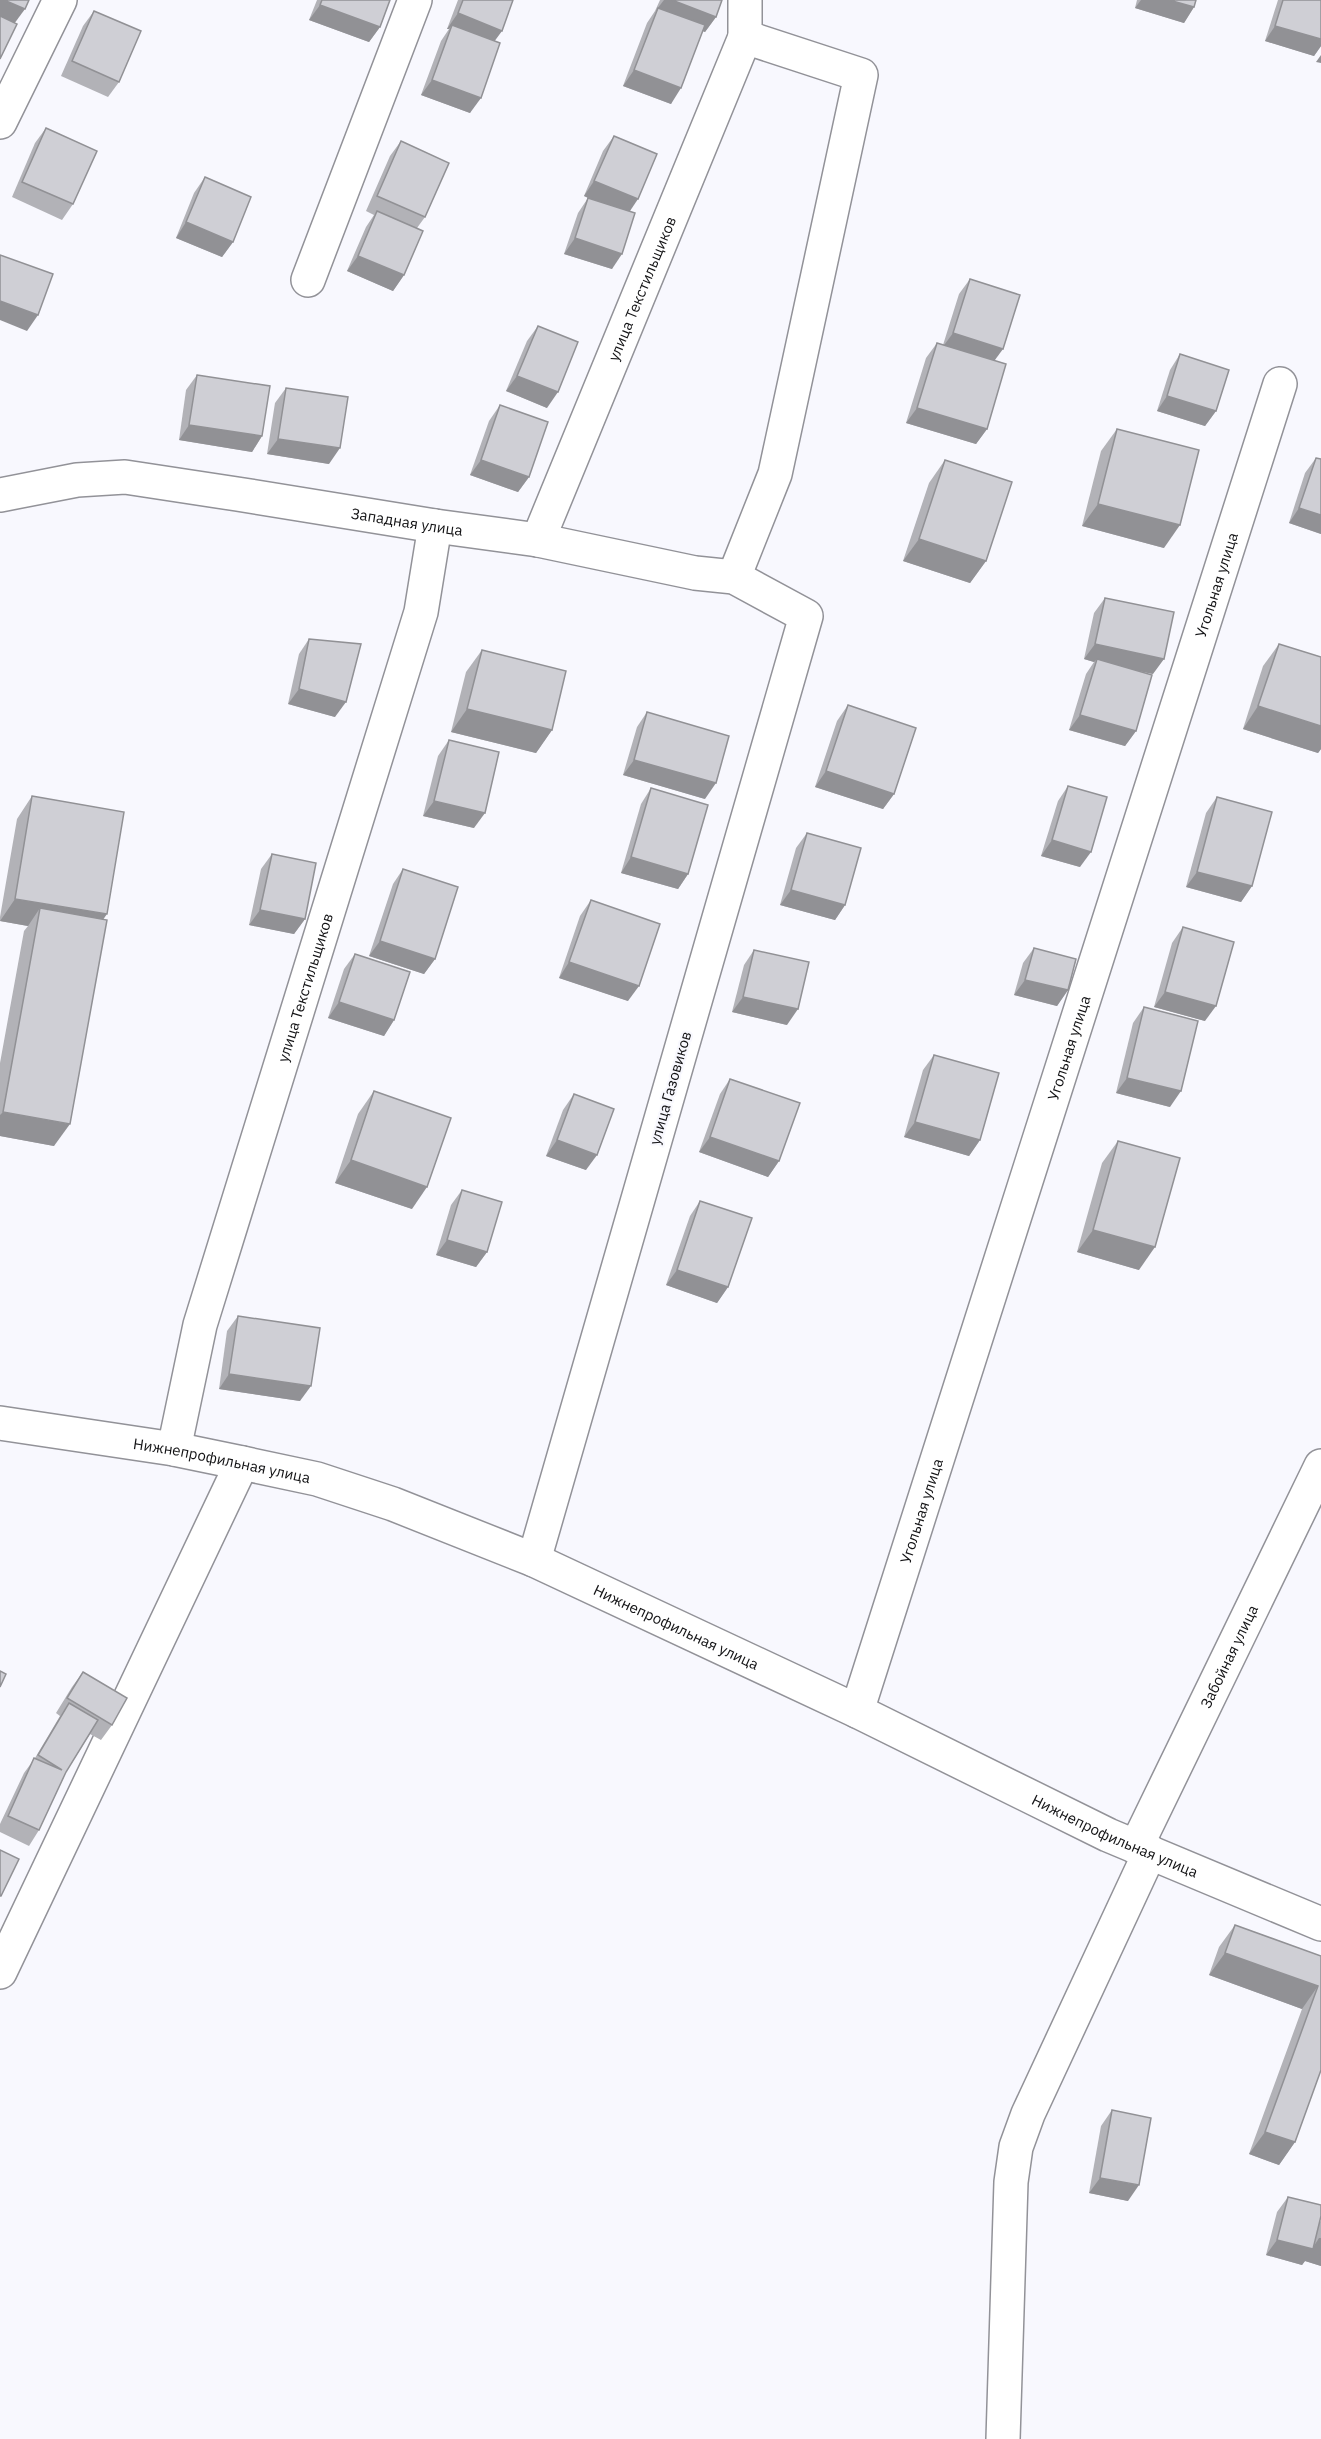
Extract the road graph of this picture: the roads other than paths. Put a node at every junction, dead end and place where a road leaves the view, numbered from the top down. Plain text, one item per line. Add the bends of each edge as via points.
1 (60, 0) edge
2 (415, 0) edge
3 (745, 0) edge
4 (745, 38) junction
5 (0, 122) edge
6 (308, 280) dead end
7 (1280, 384) dead end
8 (0, 495) edge
9 (435, 526) junction
10 (538, 540) junction
11 (734, 578) junction
12 (806, 616) joint
13 (0, 1423) edge
14 (174, 1449) junction
15 (242, 1463) junction
16 (1321, 1466) edge
17 (534, 1560) junction
18 (857, 1711) junction
19 (1143, 1850) junction
20 (1321, 1924) edge
21 (0, 1971) edge
22 (1003, 2439) edge

1 - 5 street
2 - 6 street
3 - 4 street
4 - 10 street, улица Текстильщиков
4 - 11 street via 861,75 775,474
7 - 18 street, Угольная улица
8 - 9 street, Западная улица via 76,480 125,477
9 - 10 street, Западная улица
9 - 14 street, улица Текстильщиков via 421,612 200,1325
10 - 11 street, Западная улица
11 - 12 street, Западная улица
12 - 17 street, улица Газовиков
13 - 14 street, Нижнепрофильная улица
14 - 15 street, Нижнепрофильная улица
15 - 17 street, Нижнепрофильная улица via 317,1479 393,1504
15 - 21 street
16 - 19 street, Забойная улица
17 - 18 street, Нижнепрофильная улица
18 - 19 street, Нижнепрофильная улица
19 - 20 street, Нижнепрофильная улица
19 - 22 street, Забойная улица via 1016,2146 1008,2215

